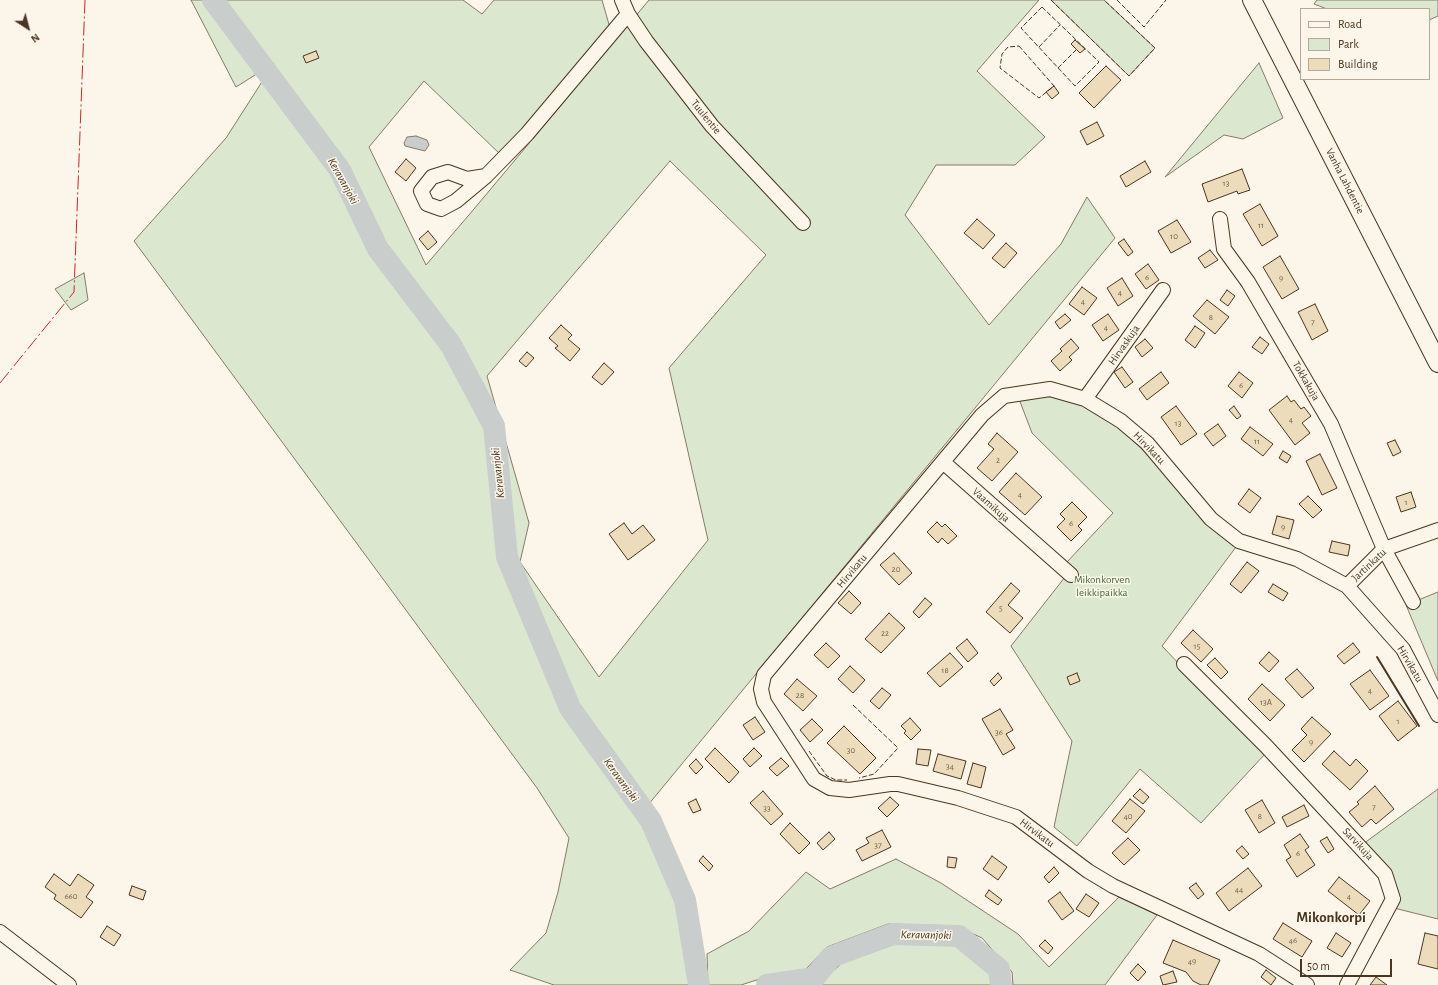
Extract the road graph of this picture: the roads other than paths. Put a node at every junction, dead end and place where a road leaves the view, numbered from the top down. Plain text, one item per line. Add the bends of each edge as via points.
1 (622, 0) edge
2 (1252, 0) edge
3 (628, 14) junction
4 (486, 176) dead end
5 (1220, 219) dead end
6 (804, 223) dead end
7 (1163, 290) dead end
8 (1438, 362) edge
9 (1085, 399) junction
10 (943, 462) junction
11 (1438, 530) edge
12 (1384, 549) junction
13 (1071, 575) dead end
14 (1347, 586) junction
15 (1413, 602) dead end
16 (1184, 664) dead end
17 (1438, 715) edge
18 (0, 932) edge
19 (68, 985) edge
20 (1307, 985) edge
21 (1347, 985) edge

1 - 3 street, Tuulentie
2 - 8 main road, Vanha Lahdentie
3 - 4 street via 527,134
3 - 6 street, Tuulentie via 712,126
5 - 12 street, Tokkakuja via 1224,249 1248,282 1331,424
7 - 9 street, Hirvaskuja
9 - 10 street, Hirvikatu via 1050,389 1004,396 982,415
9 - 14 street, Hirvikatu via 1121,421 1147,443 1211,519 1239,540 1297,559
10 - 13 street, Vaamikuja
10 - 20 street, Hirvikatu via 764,675 761,689 764,702 814,779 830,788 849,790 898,784 958,798 1016,818 1088,871 1113,886 1259,954
11 - 12 street, Jartinkatu
12 - 14 street, Jartinkatu
12 - 15 street, Tokkakuja
14 - 17 street, Hirvikatu via 1403,649
16 - 21 street, Sarvikuja via 1385,874 1393,899
18 - 19 street

